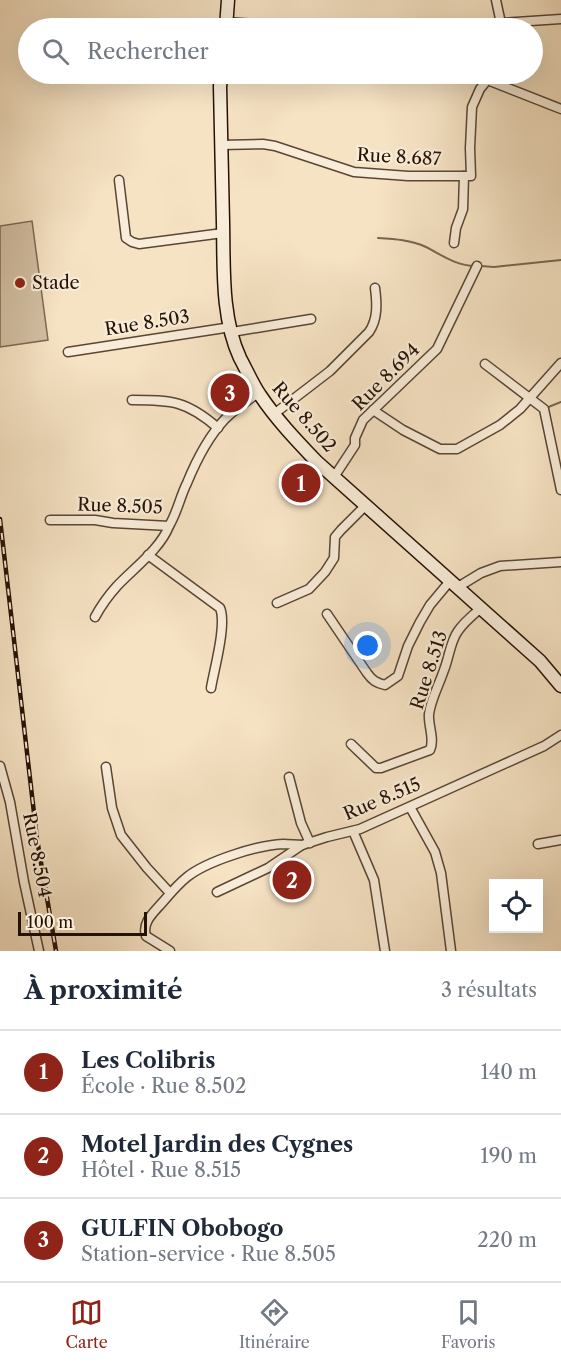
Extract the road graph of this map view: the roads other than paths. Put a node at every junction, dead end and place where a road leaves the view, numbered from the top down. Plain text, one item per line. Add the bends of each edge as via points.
1 (228, 0) edge
2 (496, 0) edge
3 (227, 18) edge
4 (500, 18) edge
5 (561, 19) edge
6 (543, 21) edge
7 (222, 84) edge
8 (484, 84) edge
9 (506, 84) edge
10 (561, 109) edge
11 (221, 144) junction
12 (464, 176) junction
13 (119, 180) dead end
14 (223, 233) junction
15 (454, 243) dead end
16 (477, 266) dead end
17 (375, 288) dead end
18 (311, 319) dead end
19 (231, 330) junction
20 (69, 352) dead end
21 (561, 363) edge
22 (485, 364) dead end
23 (258, 393) junction
24 (530, 399) junction
25 (132, 400) dead end
26 (373, 410) junction
27 (274, 414) junction
28 (218, 428) junction
29 (334, 477) junction
30 (561, 490) edge
31 (366, 506) junction
32 (50, 520) dead end
33 (169, 526) junction
34 (148, 555) junction
35 (561, 562) edge
36 (454, 584) junction
37 (277, 603) dead end
38 (481, 608) junction
39 (327, 614) dead end
40 (95, 617) dead end
41 (561, 686) edge
42 (211, 688) dead end
43 (561, 735) edge
44 (351, 744) dead end
45 (0, 766) edge
46 (106, 767) dead end
47 (289, 777) dead end
48 (410, 807) junction
49 (353, 831) junction
50 (561, 840) edge
51 (306, 844) junction
52 (538, 844) dead end
53 (217, 892) dead end
54 (170, 894) junction
55 (39, 951) edge
56 (170, 951) edge
57 (385, 951) edge
58 (451, 951) edge

1 - 3 main road
2 - 4 street
5 - 6 street
7 - 11 main road, Rue 8.502
8 - 12 street, Rue 8.687 via 472,107 471,176
9 - 10 street
11 - 12 street, Rue 8.687 via 275,146 354,172
11 - 14 main road, Rue 8.502
12 - 15 street via 463,209
13 - 14 street via 126,238 132,242
14 - 19 main road, Rue 8.502
16 - 26 street, Rue 8.694 via 437,349
17 - 27 street via 373,326 330,371
18 - 19 street, Rue 8.503
19 - 20 street, Rue 8.503
19 - 23 main road, Rue 8.502
21 - 24 street
22 - 24 street
23 - 27 main road, Rue 8.502
23 - 28 street, Rue 8.505
24 - 26 street via 500,425 451,450 430,444
24 - 30 street via 544,410
25 - 28 street via 184,404
26 - 29 street, Rue 8.694 via 363,420 355,446
27 - 29 main road, Rue 8.502
28 - 33 street, Rue 8.505 via 195,465
29 - 31 main road, Rue 8.502
31 - 36 main road, Rue 8.502
31 - 37 street via 335,537 334,558 325,572 309,589
32 - 33 street, Rue 8.505
33 - 34 street
34 - 40 street via 115,588
34 - 42 street via 220,609 221,632
35 - 36 street via 500,567
36 - 38 main road, Rue 8.502
36 - 39 street via 430,605 408,646 398,676 385,684 367,673
38 - 41 main road, Rue 8.502 via 540,661
38 - 44 street, Rue 8.513 via 456,633 452,644 430,706 430,750 376,768
43 - 48 street, Rue 8.515
45 - 55 street, Rue 8.504
46 - 54 street via 121,836
47 - 51 street
48 - 49 street, Rue 8.515
48 - 58 street via 435,852 441,873
49 - 51 street, Rue 8.515
49 - 57 street via 374,880
50 - 52 street
51 - 53 street, Rue 8.515 via 268,868
51 - 54 street via 265,846 230,857 196,870
54 - 56 street via 144,929 146,936

